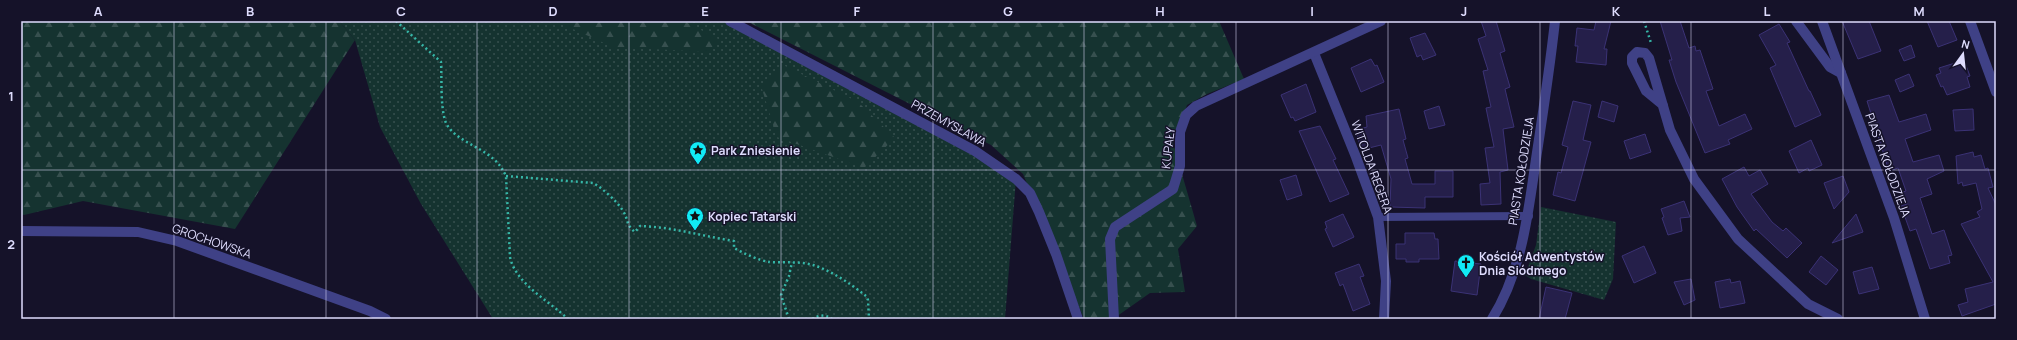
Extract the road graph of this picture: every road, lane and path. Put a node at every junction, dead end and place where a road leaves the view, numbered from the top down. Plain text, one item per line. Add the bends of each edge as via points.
1 (396, 21) edge
2 (730, 21) edge
3 (1381, 21) edge
4 (1555, 21) edge
5 (1644, 21) edge
6 (1796, 21) edge
7 (1822, 21) edge
8 (1970, 21) edge
9 (1314, 53) junction
10 (1649, 58) junction
11 (1841, 73) junction
12 (1996, 92) edge
13 (1663, 105) junction
14 (506, 176) junction
15 (1529, 216) junction
16 (1378, 217) junction
17 (21, 231) edge
18 (792, 262) junction
19 (386, 319) edge
20 (568, 319) edge
21 (789, 319) edge
22 (812, 319) edge
23 (832, 319) edge
24 (869, 319) edge
25 (1078, 319) edge
26 (1114, 319) edge
27 (1384, 319) edge
28 (1492, 319) edge
29 (1838, 319) edge
30 (1925, 319) edge

1 - 14 path via 441,62 444,114 447,124 452,131 490,156
2 - 25 street, PRZEMYSŁAWA via 975,152 1016,179 1030,193 1039,212
3 - 9 street, KUPAŁY
4 - 15 street, PIASTA KOŁODZIEJA
5 - 10 path via 1652,47
6 - 11 street via 1830,67
7 - 11 street, PIASTA KOŁODZIEJA
8 - 12 street
9 - 16 street, WITOLDA REGERA
9 - 26 street, KUPAŁY via 1196,106 1186,115 1180,132 1180,166 1173,189 1115,227 1110,239
10 - 13 street
10 - 13 street via 1645,53 1637,52 1632,57 1632,63 1646,91
11 - 30 street, PIASTA KOŁODZIEJA via 1894,218
13 - 29 street via 1670,130 1694,179 1738,240 1808,304
14 - 18 path via 593,183 623,211 628,226 635,232 640,226 663,227 721,237 734,241 734,248 747,255 768,262
14 - 20 path via 512,268 519,278
15 - 16 lane
15 - 28 street, PIASTA KOŁODZIEJA via 1513,278
16 - 27 street, WITOLDA REGERA via 1386,281
17 - 19 street, GROCHOWSKA via 138,232 178,241
18 - 21 path via 781,295
18 - 24 path via 814,266 833,274 860,292 868,300
22 - 23 path via 820,315

